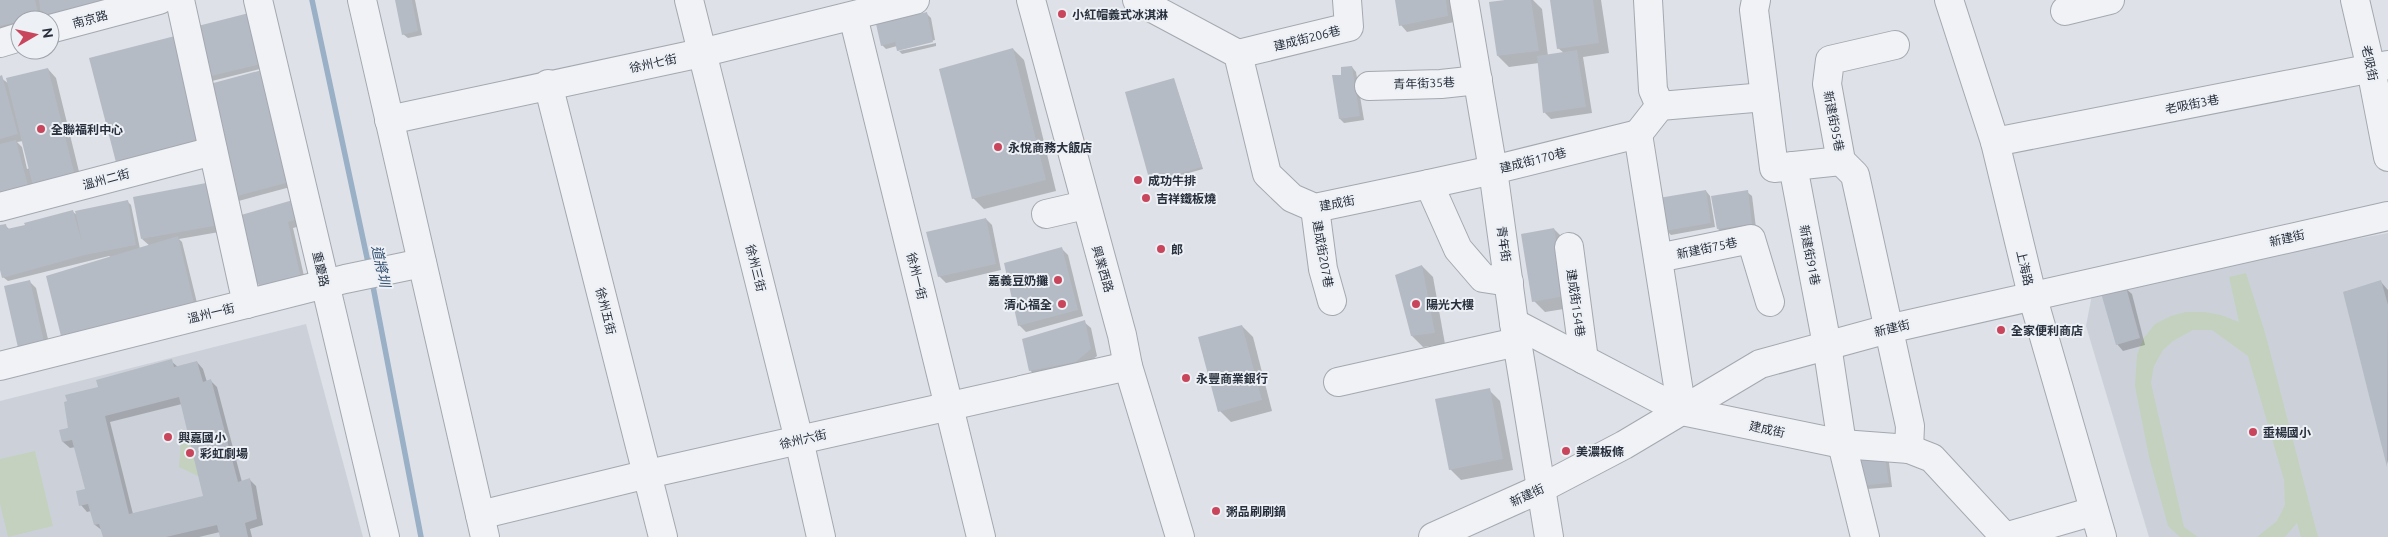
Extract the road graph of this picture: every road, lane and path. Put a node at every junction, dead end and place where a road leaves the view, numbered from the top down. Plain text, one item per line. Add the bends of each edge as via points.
1 (159, 0) edge
2 (180, 0) edge
3 (258, 0) edge
4 (362, 0) edge
5 (689, 0) edge
6 (915, 0) edge
7 (1031, 0) edge
8 (1137, 0) edge
9 (1347, 0) edge
10 (1464, 0) edge
11 (1648, 0) edge
12 (1756, 0) edge
13 (1948, 0) edge
14 (2110, 0) edge
15 (2355, 0) edge
16 (2065, 11) dead end
17 (853, 16) junction
18 (60, 26) edge
19 (1895, 45) dead end
20 (701, 53) junction
21 (1238, 54) junction
22 (2380, 67) edge
23 (1478, 80) junction
24 (548, 84) junction
25 (1369, 86) dead end
26 (1765, 97) junction
27 (1660, 106) junction
28 (389, 120) junction
29 (1638, 134) junction
30 (1996, 142) junction
31 (213, 151) junction
32 (2388, 157) edge
33 (1841, 161) junction
34 (1783, 167) junction
35 (1493, 170) junction
36 (1429, 184) junction
37 (1085, 205) junction
38 (0, 207) edge
39 (1315, 208) junction
40 (1046, 214) dead end
41 (2388, 216) edge
42 (1569, 247) dead end
43 (1658, 258) junction
44 (422, 262) junction
45 (335, 282) junction
46 (1509, 282) junction
47 (2032, 295) junction
48 (1332, 301) dead end
49 (1770, 302) dead end
50 (247, 304) junction
51 (1888, 328) junction
52 (1516, 332) junction
53 (1827, 345) junction
54 (1584, 360) junction
55 (0, 366) edge
56 (1128, 366) junction
57 (1338, 382) dead end
58 (950, 406) junction
59 (1682, 411) junction
60 (800, 440) junction
61 (1842, 444) junction
62 (1909, 449) junction
63 (648, 474) junction
64 (1540, 490) junction
65 (2094, 511) junction
66 (482, 526) edge
67 (385, 537) edge
68 (663, 537) edge
69 (821, 537) edge
70 (981, 537) edge
71 (1180, 537) edge
72 (1432, 537) edge
73 (1548, 537) edge
74 (1865, 537) edge
75 (2005, 537) edge
76 (2102, 537) edge

1 - 18 street, 南京路
2 - 31 street
3 - 45 street, 重慶路
4 - 28 street
5 - 20 street, 徐州三街
6 - 17 street, 徐州七街
7 - 37 street, 興業西路
8 - 21 street
9 - 21 street, 建成街206巷 via 1349,28
10 - 23 street, 青年街
11 - 27 street via 1653,90
12 - 26 street, 新建街91巷 via 1754,10
13 - 30 street, 上海路
14 - 16 street
15 - 22 street, 老吸街
17 - 20 street, 徐州七街
17 - 58 street, 徐州一街
19 - 33 street, 新建街95巷 via 1830,60 1827,84
20 - 24 street, 徐州七街
20 - 60 street, 徐州三街
21 - 39 street, 建成街 via 1268,174 1292,198
22 - 30 street, 老吸街3巷
22 - 32 street, 老吸街
23 - 25 street, 青年街35巷
23 - 35 street, 青年街
24 - 28 street, 徐州七街
24 - 63 street, 徐州五街
26 - 27 street
26 - 34 street, 新建街91巷
27 - 29 street
28 - 44 street
29 - 35 street, 建成街170巷
29 - 43 street
30 - 47 street, 上海路
31 - 38 street, 溫州二街
31 - 50 street
33 - 34 street
33 - 51 street, 新建街95巷 via 1855,174
34 - 53 street, 新建街91巷
35 - 36 street, 建成街170巷
35 - 46 street, 青年街
36 - 39 street, 建成街
36 - 46 street via 1458,249 1483,278
37 - 40 street
37 - 56 street, 興業西路
39 - 48 street, 建成街207巷 via 1323,269
41 - 47 street, 新建街
42 - 54 street, 建成街154巷
43 - 49 street, 新建街75巷 via 1751,239
43 - 59 street
44 - 45 street, 溫州一街
44 - 66 street
45 - 50 street, 溫州一街
45 - 67 street, 重慶路
46 - 52 street, 青年街
47 - 51 street, 新建街
47 - 65 street, 上海路
50 - 55 street, 溫州一街
51 - 53 street, 新建街
51 - 62 street, 新建街95巷 via 1910,426
52 - 54 street, 建成街
52 - 57 street
52 - 64 street, 青年街
53 - 59 street, 新建街 via 1760,364
53 - 61 street, 新建街91巷
54 - 59 street, 建成街
56 - 58 street, 徐州六街
56 - 71 street, 興業西路
58 - 60 street, 徐州六街
58 - 70 street, 徐州一街
59 - 61 street, 建成街
59 - 64 street, 新建街
60 - 63 street, 徐州六街
60 - 69 street, 徐州三街
61 - 62 street, 建成街
61 - 74 street, 新建街91巷
62 - 75 street, 建成街 via 1932,458
63 - 66 street, 徐州六街
63 - 68 street, 徐州五街
64 - 72 street, 新建街
64 - 73 street, 青年街
65 - 75 street
65 - 76 street, 上海路

